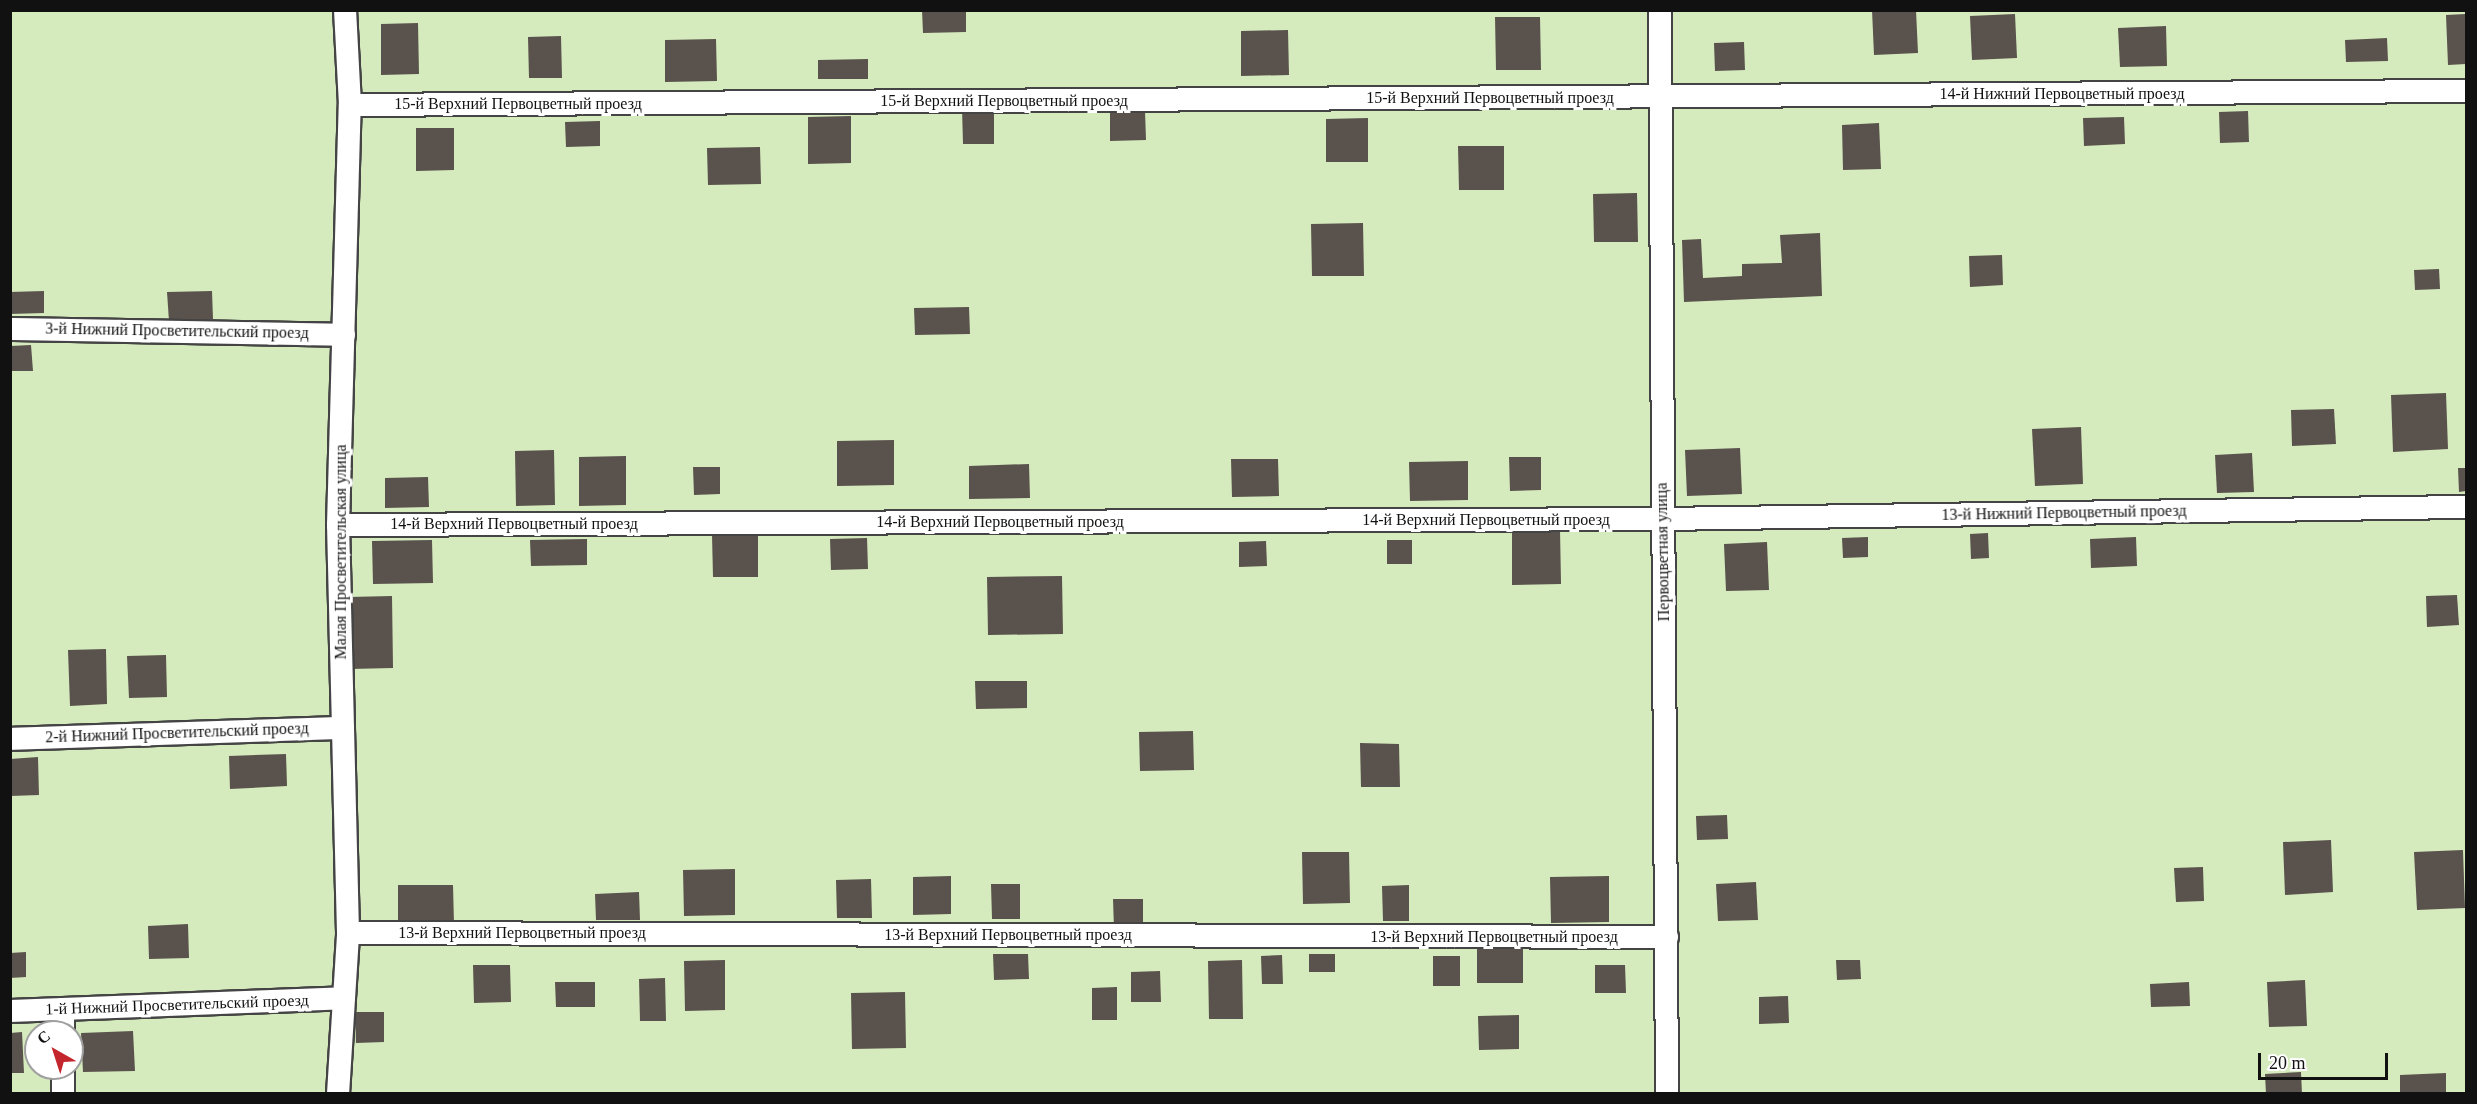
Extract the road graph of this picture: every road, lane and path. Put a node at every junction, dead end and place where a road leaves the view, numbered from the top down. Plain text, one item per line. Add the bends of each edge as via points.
1 (345, 10) edge
2 (1660, 10) edge
3 (2466, 91) edge
4 (1658, 97) junction
5 (350, 105) junction
6 (10, 329) edge
7 (344, 335) junction
8 (2466, 507) edge
9 (1662, 519) junction
10 (338, 525) junction
11 (343, 728) junction
12 (10, 739) edge
13 (348, 933) junction
14 (1667, 937) junction
15 (344, 999) junction
16 (63, 1009) junction
17 (10, 1011) edge
18 (63, 1020) edge
19 (338, 1094) edge
20 (1667, 1094) edge

1 - 5 lane, Малая Просветительская улица
2 - 4 lane, Первоцветная улица
3 - 4 lane, 14-й Нижний Первоцветный проезд
4 - 5 lane, 15-й Верхний Первоцветный проезд
4 - 9 lane, Первоцветная улица
5 - 7 lane, Малая Просветительская улица
6 - 7 lane, 3-й Нижний Просветительский проезд
7 - 10 lane, Малая Просветительская улица
8 - 9 lane, 13-й Нижний Первоцветный проезд
9 - 10 lane, 14-й Верхний Первоцветный проезд
9 - 14 lane, Первоцветная улица
10 - 11 lane, Малая Просветительская улица
11 - 12 lane, 2-й Нижний Просветительский проезд
11 - 13 lane, Малая Просветительская улица
13 - 14 lane, 13-й Верхний Первоцветный проезд
13 - 15 lane, Малая Просветительская улица
14 - 20 lane, Первоцветная улица
15 - 16 lane, 1-й Нижний Просветительский проезд
15 - 19 lane, Малая Просветительская улица
16 - 17 lane, 1-й Нижний Просветительский проезд
16 - 18 lane

